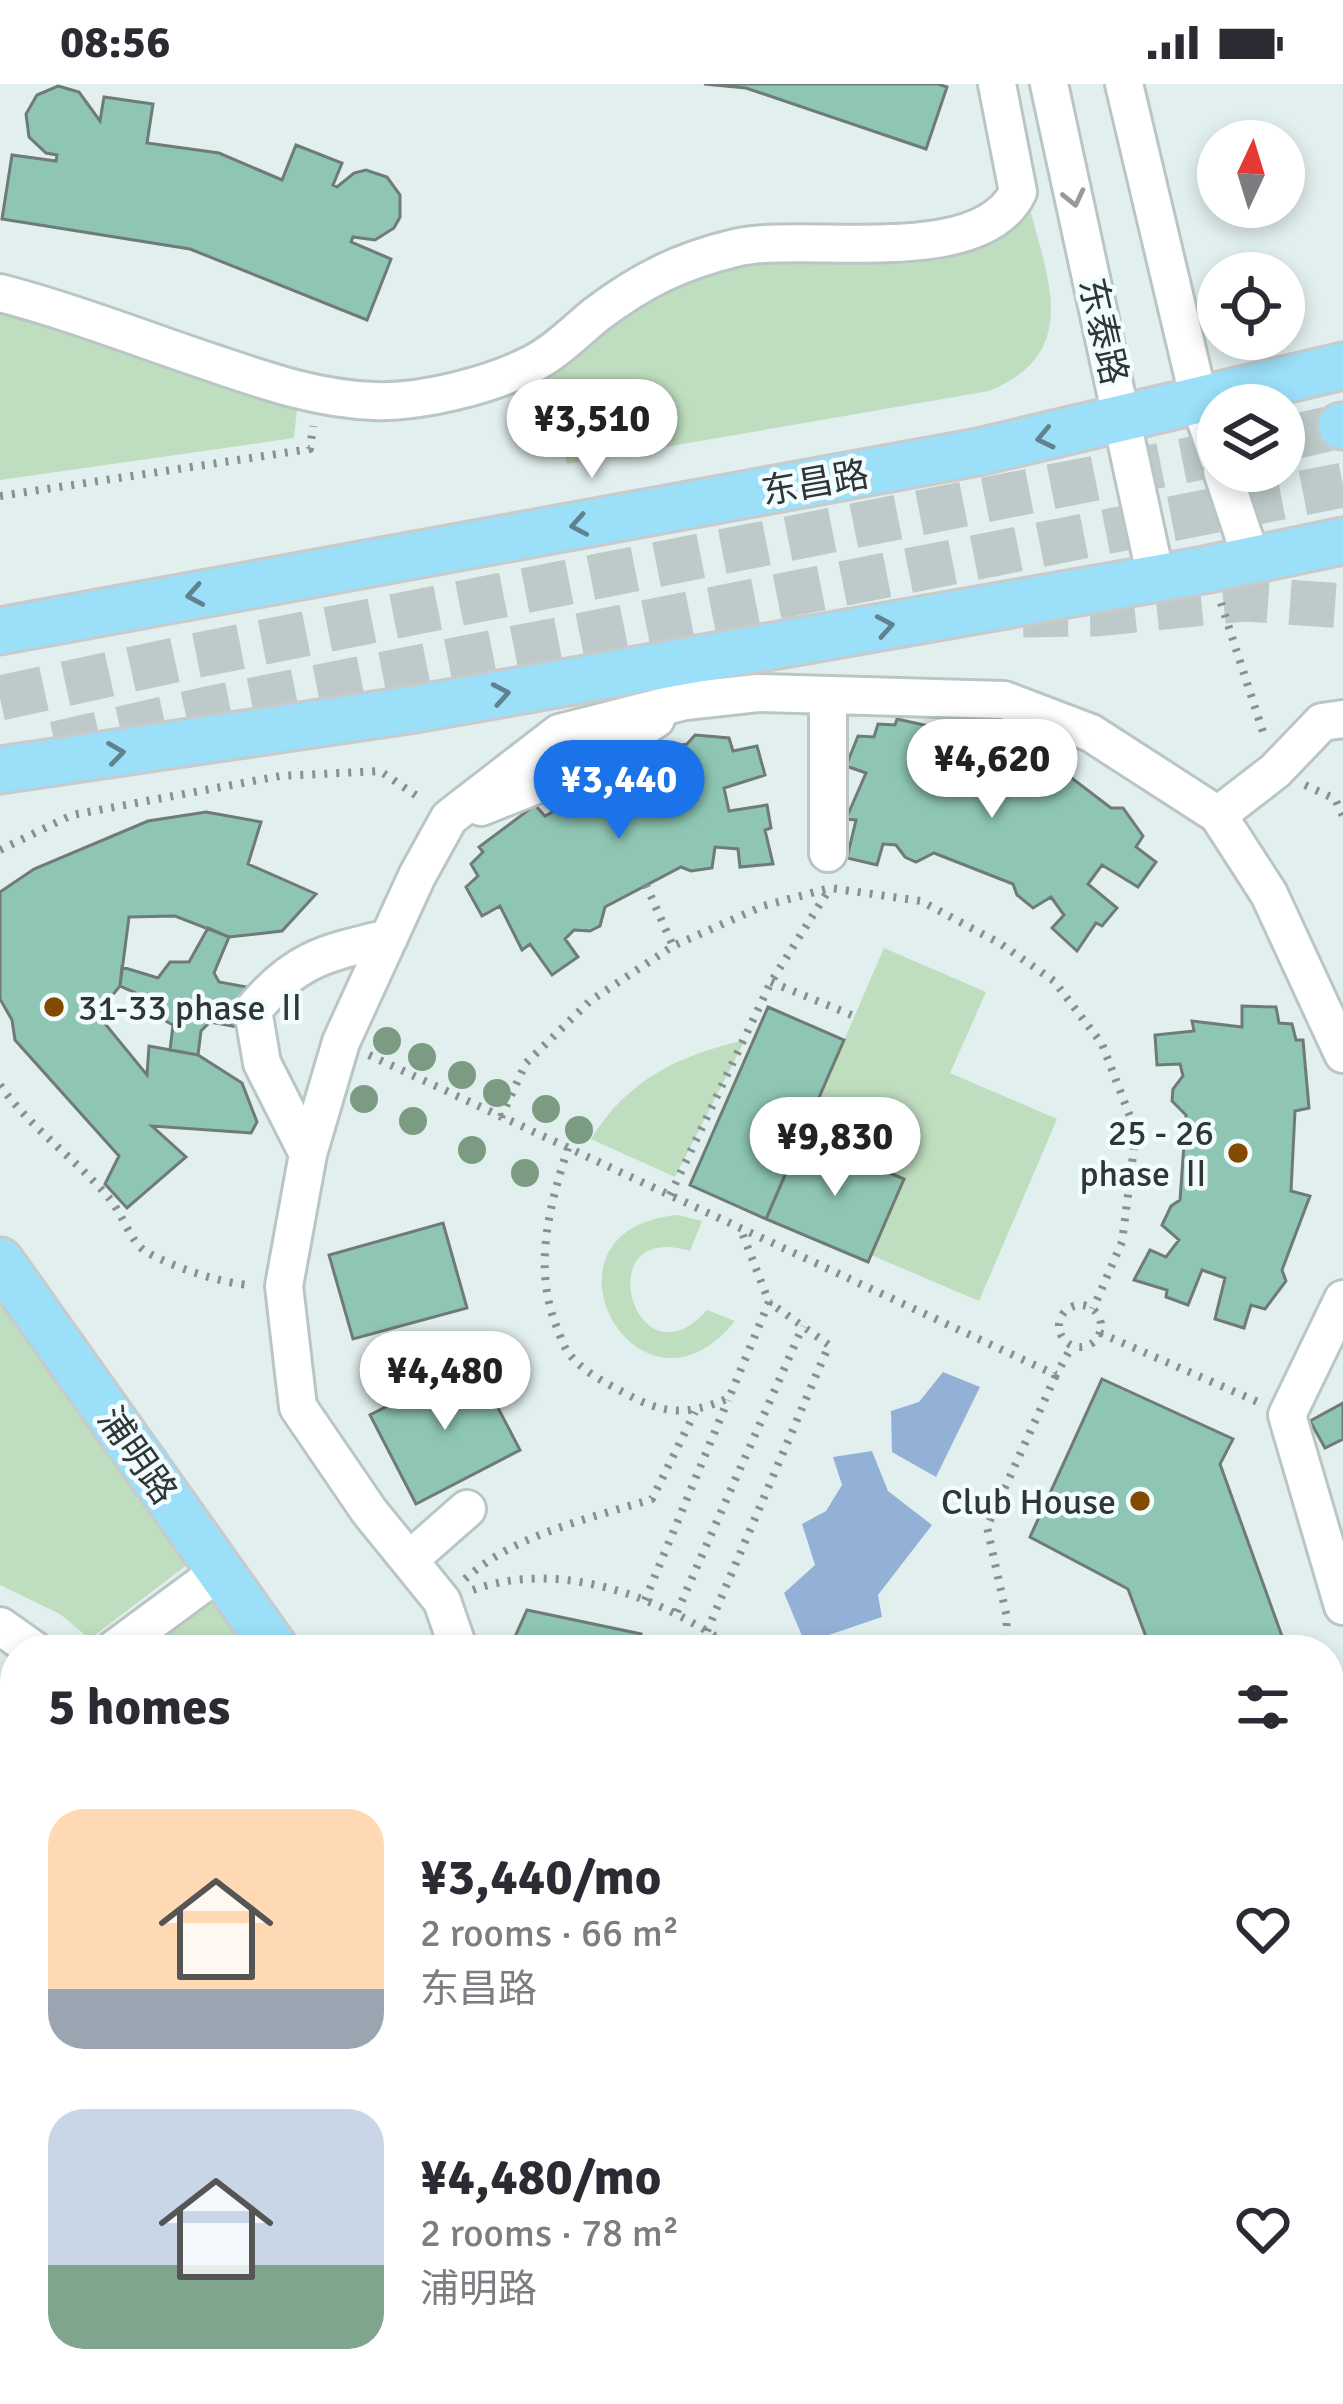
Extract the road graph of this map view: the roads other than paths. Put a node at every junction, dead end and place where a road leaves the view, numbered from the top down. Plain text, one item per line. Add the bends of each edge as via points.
1 (997, 84) edge
2 (1048, 84) edge
3 (1124, 84) edge
4 (0, 293) edge
5 (1343, 366) edge
6 (1267, 384) edge
7 (1197, 392) edge
8 (1197, 401) edge
9 (1124, 421) junction
10 (1229, 492) edge
11 (1343, 541) edge
12 (1252, 561) junction
13 (1156, 578) junction
14 (0, 631) edge
15 (828, 695) junction
16 (1343, 719) edge
17 (0, 770) edge
18 (1218, 815) junction
19 (829, 871) road end
20 (389, 938) junction
21 (1343, 1054) edge
22 (308, 1154) junction
23 (0, 1261) edge
24 (1343, 1300) edge
25 (467, 1509) dead end
26 (409, 1560) junction
27 (220, 1571) junction
28 (1343, 1606) edge
29 (133, 1635) edge
30 (265, 1635) edge
31 (454, 1635) edge

1 - 4 street via 1018,192 982,224 916,242 741,246 668,267 534,363 459,390 378,402 317,395
2 -> 9 street, 东泰路
3 - 7 street
5 - 6 main road, 东昌路
8 - 9 main road, 东昌路
9 - 13 street, 东泰路
9 -> 14 main road, 东昌路
10 - 12 street
11 - 12 main road
12 - 13 main road
17 -> 13 main road via 415,709
15 - 18 street via 1004,700 1091,734
15 - 19 street
15 - 20 street via 686,701 559,733 449,818
16 - 18 street via 1322,722
18 - 21 street via 1269,894
20 - 22 street via 341,1042
20 - 22 street via 320,955 278,980 253,1010 262,1063
22 - 26 street via 284,1286 298,1408
23 - 27 main road, 浦明路
24 - 28 street via 1287,1414
25 - 26 street
26 - 31 street via 442,1600
27 - 29 street
27 - 30 main road, 浦明路

